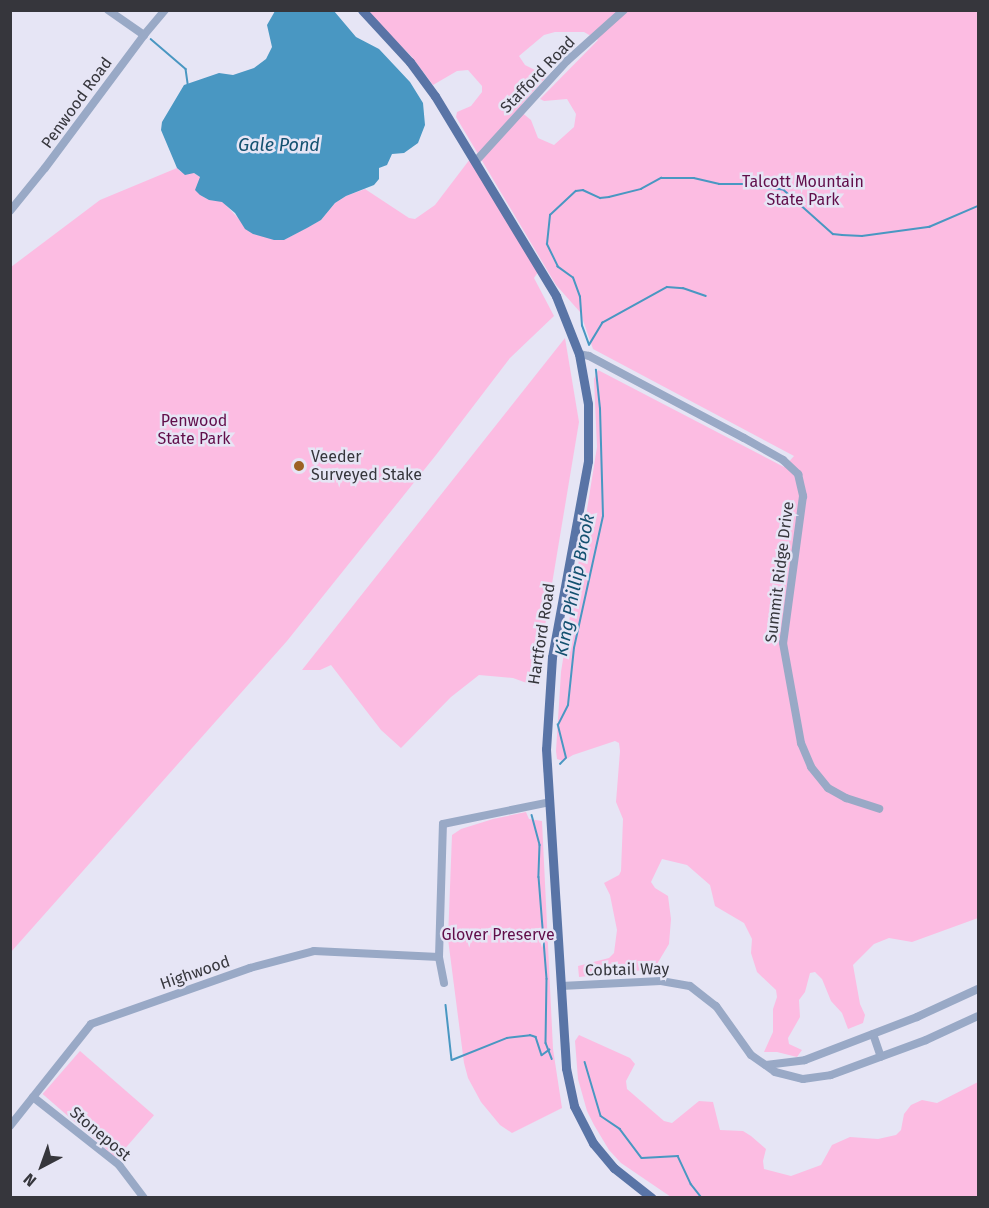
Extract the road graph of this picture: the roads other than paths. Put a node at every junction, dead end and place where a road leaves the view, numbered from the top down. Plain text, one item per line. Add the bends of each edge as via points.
1 (108, 10) edge
2 (165, 10) edge
3 (362, 10) edge
4 (624, 10) edge
5 (144, 35) junction
6 (474, 162) junction
7 (10, 210) edge
8 (579, 354) junction
9 (550, 802) junction
10 (879, 809) dead end
11 (439, 957) junction
12 (444, 983) dead end
13 (561, 986) junction
14 (978, 989) edge
15 (978, 1016) edge
16 (873, 1034) junction
17 (881, 1057) junction
18 (766, 1065) junction
19 (33, 1097) junction
20 (10, 1126) edge
21 (144, 1197) edge
22 (652, 1197) edge

1 - 5 street
2 - 5 street, Penwood Road
3 - 6 main road, Hartford Road via 416,70
4 - 6 street, Stafford Road via 567,61
5 - 7 street, Penwood Road
6 - 8 main road, Hartford Road via 556,297
8 - 9 main road, Hartford Road via 588,404 588,461 551,666 546,749
8 - 10 street, Summit Ridge Drive via 754,443 798,474 803,496 783,643 801,742 810,767 828,788
9 - 11 street via 443,824
9 - 13 main road, Hartford Road
11 - 12 street
11 - 19 street, Highwood via 314,951 204,984 91,1024
13 - 18 street, Cobtail Way via 661,981 690,986 716,1005 741,1045
13 - 22 main road, Hartford Road via 566,1068 582,1125 614,1168
14 - 16 street
15 - 17 street, Cobtail Way
16 - 17 street
16 - 18 street via 806,1060
17 - 18 street, Cobtail Way via 812,1080 787,1077
19 - 20 street, Highwood
19 - 21 street, Stonepost via 119,1165

